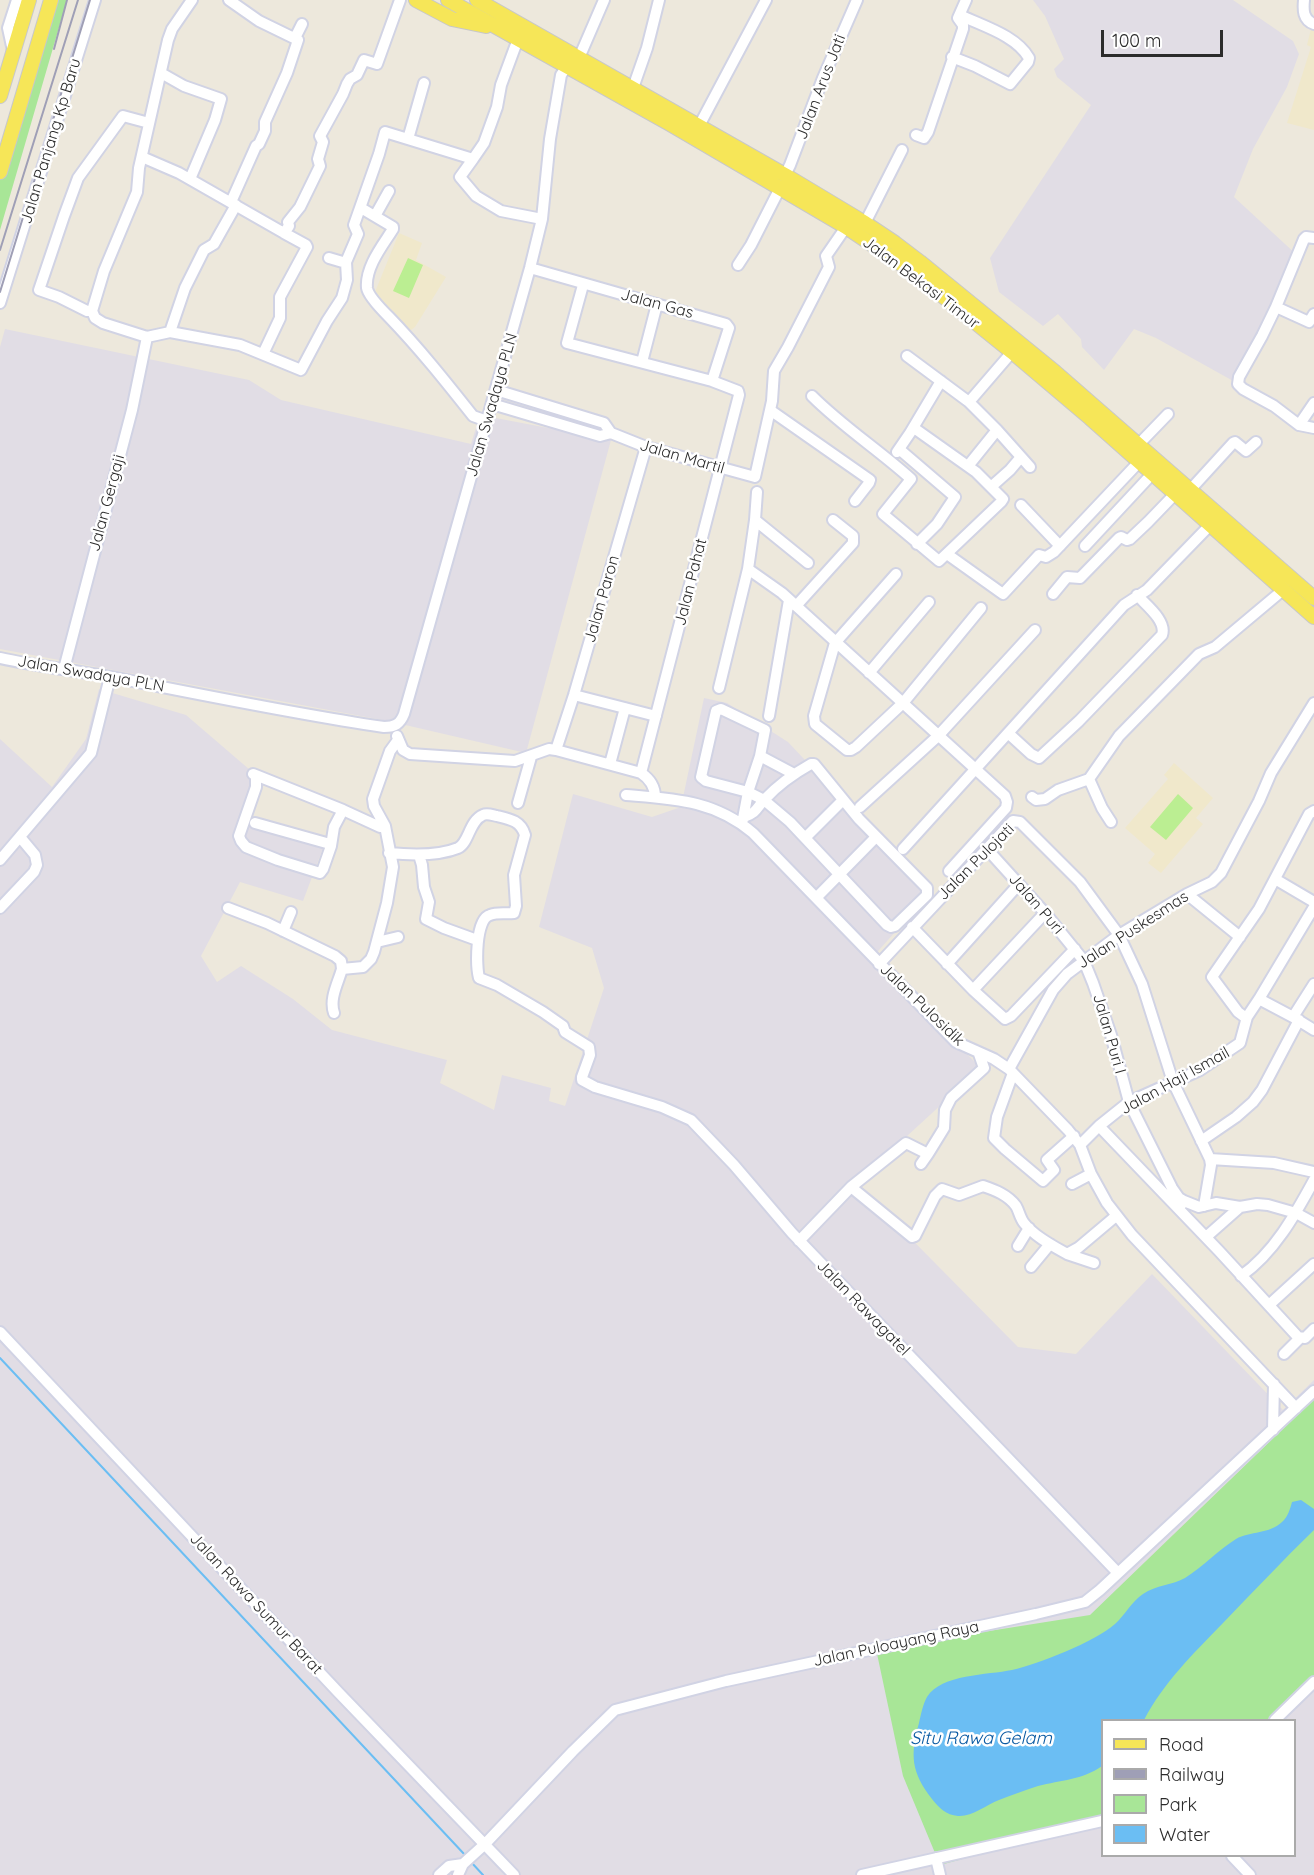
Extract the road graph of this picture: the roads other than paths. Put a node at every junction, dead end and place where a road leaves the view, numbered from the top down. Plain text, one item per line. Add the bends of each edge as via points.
1 (17, 0) edge
2 (29, 0) edge
3 (51, 0) edge
4 (95, 0) edge
5 (192, 0) edge
6 (228, 0) edge
7 (400, 0) edge
8 (416, 0) edge
9 (448, 0) edge
10 (477, 0) edge
11 (500, 0) edge
12 (604, 0) edge
13 (659, 0) edge
14 (766, 0) edge
15 (857, 0) edge
16 (966, 0) edge
17 (1304, 0) edge
18 (960, 15) junction
19 (517, 23) junction
20 (302, 24) dead end
21 (1314, 24) edge
22 (500, 29) junction
23 (295, 38) junction
24 (518, 39) junction
25 (10, 51) junction
26 (952, 57) junction
27 (579, 58) junction
28 (564, 71) junction
29 (161, 73) junction
30 (424, 83) dead end
31 (633, 88) junction
32 (0, 96) edge
33 (149, 123) junction
34 (699, 126) junction
35 (916, 135) dead end
36 (408, 139) junction
37 (902, 150) dead end
38 (142, 157) junction
39 (473, 159) junction
40 (0, 172) edge
41 (190, 179) junction
42 (782, 181) junction
43 (389, 191) dead end
44 (233, 203) junction
45 (361, 208) junction
46 (375, 216) junction
47 (542, 219) junction
48 (865, 223) junction
49 (846, 227) junction
50 (284, 233) junction
51 (1314, 238) edge
52 (329, 258) dead end
53 (346, 263) junction
54 (738, 265) dead end
55 (530, 268) junction
56 (583, 285) junction
57 (0, 303) edge
58 (657, 304) junction
59 (1276, 307) junction
60 (92, 311) junction
61 (1314, 314) edge
62 (170, 332) junction
63 (147, 337) junction
64 (1012, 352) junction
65 (263, 354) junction
66 (907, 356) dead end
67 (642, 362) junction
68 (712, 381) junction
69 (941, 381) junction
70 (496, 390) junction
71 (812, 396) dead end
72 (969, 402) junction
73 (1314, 403) edge
74 (492, 404) junction
75 (770, 410) junction
76 (1168, 414) dead end
77 (487, 421) junction
78 (1299, 425) junction
79 (914, 428) junction
80 (1314, 428) edge
81 (998, 430) junction
82 (611, 433) junction
83 (1256, 442) dead end
84 (1139, 444) junction
85 (646, 447) junction
86 (900, 448) junction
87 (1021, 457) junction
88 (890, 460) junction
89 (1139, 462) junction
90 (968, 466) junction
91 (1030, 467) dead end
92 (720, 468) junction
93 (1152, 474) junction
94 (992, 486) junction
95 (1191, 489) junction
96 (757, 492) dead end
97 (1175, 494) junction
98 (855, 501) dead end
99 (1021, 505) dead end
100 (1221, 515) junction
101 (755, 520) junction
102 (834, 520) dead end
103 (1207, 523) junction
104 (917, 544) junction
105 (1060, 546) junction
106 (1085, 546) dead end
107 (947, 554) junction
108 (808, 563) dead end
109 (748, 569) junction
110 (896, 574) dead end
111 (1283, 590) junction
112 (1053, 594) dead end
113 (1137, 595) junction
114 (1314, 598) edge
115 (929, 602) dead end
116 (793, 603) junction
117 (981, 608) dead end
118 (1314, 617) edge
119 (1035, 630) dead end
120 (835, 643) junction
121 (0, 658) edge
122 (64, 669) junction
123 (869, 673) junction
124 (110, 677) junction
125 (719, 688) dead end
126 (574, 695) junction
127 (903, 703) junction
128 (1314, 703) edge
129 (625, 708) junction
130 (656, 716) junction
131 (768, 716) dead end
132 (394, 726) junction
133 (1008, 732) junction
134 (938, 736) junction
135 (398, 740) junction
136 (556, 750) junction
137 (760, 756) junction
138 (531, 757) junction
139 (610, 764) junction
140 (974, 769) junction
141 (641, 773) junction
142 (794, 774) junction
143 (1089, 779) junction
144 (748, 792) junction
145 (626, 795) dead end
146 (1032, 796) dead end
147 (655, 797) junction
148 (764, 800) junction
149 (843, 800) junction
150 (518, 803) dead end
151 (860, 807) dead end
152 (343, 810) junction
153 (1314, 811) edge
154 (743, 820) junction
155 (1111, 822) dead end
156 (255, 823) dead end
157 (385, 826) junction
158 (20, 837) junction
159 (876, 837) junction
160 (805, 838) junction
161 (330, 844) junction
162 (903, 849) dead end
163 (987, 849) junction
164 (389, 853) junction
165 (419, 855) junction
166 (0, 860) edge
167 (949, 871) dead end
168 (839, 874) junction
169 (1275, 879) junction
170 (1019, 884) junction
171 (1187, 894) junction
172 (817, 897) junction
173 (0, 908) edge
174 (228, 908) dead end
175 (1313, 909) edge
176 (291, 912) dead end
177 (1045, 913) junction
178 (912, 927) junction
179 (283, 931) junction
180 (1119, 935) junction
181 (398, 937) dead end
182 (1240, 937) junction
183 (477, 940) junction
184 (377, 942) junction
185 (1075, 949) junction
186 (1084, 961) junction
187 (879, 964) junction
188 (947, 964) junction
189 (342, 969) junction
190 (1314, 984) edge
191 (973, 990) junction
192 (1259, 999) junction
193 (334, 1013) dead end
194 (1246, 1018) junction
195 (1296, 1018) junction
196 (1314, 1030) edge
197 (980, 1054) junction
198 (1011, 1071) junction
199 (1173, 1082) junction
200 (1129, 1102) junction
201 (1099, 1126) junction
202 (1077, 1140) junction
203 (1201, 1141) junction
204 (928, 1154) junction
205 (1210, 1159) junction
206 (921, 1164) dead end
207 (1054, 1170) joint
208 (1314, 1172) edge
209 (1091, 1174) junction
210 (1167, 1177) junction
211 (1314, 1180) edge
212 (1072, 1184) dead end
213 (1157, 1186) junction
214 (851, 1187) junction
215 (1181, 1205) junction
216 (1203, 1206) junction
217 (1240, 1207) junction
218 (1296, 1213) junction
219 (1116, 1216) junction
220 (1314, 1223) edge
221 (1029, 1228) junction
222 (1206, 1237) junction
223 (799, 1241) junction
224 (1050, 1244) junction
225 (1018, 1246) dead end
226 (1067, 1254) junction
227 (1094, 1263) dead end
228 (1314, 1264) edge
229 (1031, 1267) dead end
230 (1241, 1276) junction
231 (1269, 1305) junction
232 (1314, 1329) edge
233 (0, 1332) edge
234 (1300, 1338) junction
235 (1284, 1354) dead end
236 (1274, 1384) junction
237 (1314, 1391) edge
238 (1296, 1408) junction
239 (1273, 1430) junction
240 (1118, 1573) junction
241 (1314, 1682) edge
242 (1276, 1719) edge
243 (1101, 1821) edge
244 (485, 1844) junction
245 (1233, 1857) edge
246 (936, 1858) junction
247 (464, 1862) junction
248 (440, 1875) edge
249 (458, 1875) edge
250 (514, 1875) edge
251 (862, 1875) edge
252 (940, 1875) edge
253 (1250, 1875) edge

1 - 25 street via 8,28
2 - 25 main road
3 - 40 main road
4 - 57 street, Jalan Panjang Kp Baru
5 - 29 street via 170,34
6 - 23 street
7 - 50 street via 377,64 364,60 357,75 346,84 320,136 320,166
8 - 22 main road via 452,19
9 - 22 main road, Jalan Bekasi Timur
10 - 19 main road, Jalan Bekasi Timur
11 - 19 main road
12 - 27 street
13 - 31 street
14 - 34 street
15 - 42 street, Jalan Arus Jati
16 - 18 street
17 - 21 street via 1306,18
18 - 26 street via 963,29
18 - 26 street via 1009,39 1029,58 1010,84
19 - 27 main road, Jalan Bekasi Timur
20 - 23 street
22 - 24 main road, Jalan Bekasi Timur
23 - 44 street via 298,40 287,74
24 - 28 main road, Jalan Bekasi Timur via 554,59
24 - 39 street via 484,143
25 - 32 main road
26 - 35 street via 928,132 924,138
27 - 31 main road, Jalan Bekasi Timur
28 - 42 main road, Jalan Bekasi Timur
28 - 47 street, Jalan Swadaya PLN via 550,139
29 - 33 street
29 - 41 street via 221,99
30 - 36 street
31 - 34 main road, Jalan Bekasi Timur
33 - 38 street
33 - 60 street, Jalan Panjang Kp Baru via 123,116 78,178 39,290
34 - 42 main road, Jalan Bekasi Timur
36 - 39 street
36 - 45 street via 385,133
37 - 48 street
38 - 41 street
38 - 60 street via 134,201 104,271
39 - 47 street via 460,177 476,196 505,213
41 - 44 street
42 - 48 main road, Jalan Bekasi Timur
42 - 49 main road, Jalan Bekasi Timur
42 - 54 street, Jalan Arus Jati
43 - 46 street
44 - 50 street
44 - 62 street via 214,244 204,250 185,288
45 - 46 street
45 - 53 street via 353,226 358,234
46 - 77 street via 393,229 370,270 367,290 473,416
47 - 55 street, Jalan Swadaya PLN
48 - 84 main road, Jalan Bekasi Timur via 928,268
49 - 64 main road, Jalan Bekasi Timur via 913,272
49 - 75 street via 826,256 829,267 774,371
50 - 65 street via 307,247 280,297 280,316
51 - 59 street via 1304,239
52 - 53 street
53 - 65 street via 343,296 302,369
55 - 56 street, Jalan Gas
55 - 70 street, Jalan Swadaya PLN
56 - 58 street, Jalan Gas
56 - 67 street via 567,343
58 - 67 street
58 - 68 street, Jalan Gas via 728,326
59 - 61 street via 1309,322
59 - 78 street via 1238,384
60 - 63 street via 103,323
62 - 63 street
62 - 65 street via 240,345
63 - 122 street, Jalan Gergaji via 132,410
64 - 72 street
64 - 89 main road, Jalan Bekasi Timur
66 - 69 street
67 - 68 street
68 - 92 street, Jalan Pahat via 738,391 740,397
69 - 72 street
69 - 79 street
70 - 74 street, Jalan Swadaya PLN
70 - 82 street, Jalan Martil via 604,423
71 - 88 street
72 - 81 street
73 - 78 street
74 - 77 street, Jalan Swadaya PLN
74 - 82 street, Jalan Martil via 600,436
75 - 92 street, Jalan Martil via 755,477
75 - 98 street via 870,480
76 - 84 street
77 - 132 street, Jalan Swadaya PLN via 404,714
78 - 80 street
79 - 86 street
79 - 90 street
81 - 87 street
81 - 90 street
82 - 85 street, Jalan Martil
83 - 95 street via 1246,451 1233,442
84 - 95 main road, Jalan Bekasi Timur
85 - 92 street, Jalan Martil
85 - 126 street, Jalan Paron
86 - 88 street
86 - 104 street via 955,498
87 - 91 street
87 - 94 street
88 - 104 street via 911,480 883,514
89 - 93 main road, Jalan Bekasi Timur
89 - 105 street
90 - 94 street
92 - 130 street, Jalan Pahat
93 - 97 main road, Jalan Bekasi Timur
93 - 106 street
94 - 107 street via 1003,500
95 - 100 main road, Jalan Bekasi Timur
96 - 101 street
97 - 103 main road, Jalan Bekasi Timur
97 - 112 street via 1130,539 1119,538 1080,578 1067,577
99 - 105 street
100 - 103 street
100 - 114 main road, Jalan Bekasi Timur
101 - 108 street
101 - 109 street
102 - 116 street via 853,536 853,543
103 - 111 main road, Jalan Bekasi Timur
103 - 113 street via 1147,590
104 - 107 street via 939,561
105 - 107 street via 1046,557 1039,555 1003,594
109 - 116 street
109 - 125 street
110 - 120 street
111 - 118 main road, Jalan Bekasi Timur
111 - 143 street via 1215,647 1193,660 1119,736
113 - 133 street
113 - 133 street via 1162,624 1162,635 1039,758
115 - 123 street
116 - 120 street
116 - 131 street
117 - 127 street
119 - 134 street
120 - 123 street
120 - 127 street via 814,716 815,724 842,748 851,750
121 - 122 street, Jalan Swadaya PLN
122 - 124 street, Jalan Swadaya PLN
123 - 127 street
124 - 132 street, Jalan Swadaya PLN via 313,716
124 - 158 street via 91,753
126 - 129 street
126 - 136 street, Jalan Paron
127 - 134 street
128 - 171 street, Jalan Puskesmas via 1272,773 1221,873
129 - 130 street
129 - 139 street
130 - 141 street, Jalan Pahat
132 - 135 street
133 - 140 street
134 - 140 street
134 - 151 street
135 - 138 street via 410,754 515,761
135 - 157 street via 373,799
136 - 138 street
136 - 139 street
137 - 142 street
137 - 144 street
137 - 144 street via 764,728 722,709 716,711 701,777
138 - 150 street
139 - 141 street
140 - 162 street
140 - 167 street via 1005,796 1006,808
141 - 147 street via 650,780
142 - 148 street
142 - 149 street via 814,764
143 - 146 street via 1045,799
143 - 155 street
144 - 148 street
144 - 154 street
145 - 147 street, Jalan Pulosidik
147 - 154 street, Jalan Pulosidik via 704,805
148 - 154 street
148 - 160 street
149 - 159 street
149 - 160 street
152 - 157 street
152 - 161 street
152 - 161 street via 255,776 256,787 239,836 246,847 320,873
153 - 169 street
154 - 172 street, Jalan Pulosidik
156 - 161 street
157 - 164 street
158 - 166 street
158 - 173 street via 38,865
159 - 168 street
159 - 168 street via 927,888 927,895 891,927
160 - 168 street
163 - 170 street, Jalan Puri
163 - 178 street, Jalan Pulojati
163 - 180 street, Jalan Pulojati via 1013,821 1020,822 1080,882
164 - 165 street
164 - 184 street via 392,878
165 - 183 street via 429,902 426,919
165 - 183 street via 462,846 472,825 483,814 518,822 525,835 514,875 515,910 485,918
168 - 172 street
169 - 175 street
169 - 182 street
170 - 177 street, Jalan Puri
170 - 188 street
171 - 180 street, Jalan Puskesmas
171 - 182 street
172 - 187 street, Jalan Pulosidik
174 - 179 street
175 - 192 street, Jalan Haji Ismail
176 - 179 street
177 - 185 street, Jalan Puri
177 - 191 street
178 - 187 street, Jalan Pulojati
178 - 188 street
179 - 189 street via 335,956
180 - 186 street, Jalan Puskesmas
180 - 199 street via 1142,984
181 - 184 street
182 - 194 street via 1212,977
183 - 223 street, Jalan Rawagatel via 479,978 543,1012 589,1047 581,1078 585,1082 691,1120
184 - 189 street via 366,966
185 - 186 street, Jalan Puri
185 - 191 street via 1007,1020
186 - 198 street, Jalan Puskesmas via 1053,990
186 - 200 street, Jalan Puri I via 1111,1035
187 - 197 street, Jalan Pulosidik via 956,1042
188 - 191 street
189 - 193 street via 333,997
190 - 195 street
192 - 194 street, Jalan Haji Ismail
192 - 195 street
194 - 199 street, Jalan Haji Ismail via 1237,1046
195 - 196 street
195 - 203 street via 1253,1102
197 - 198 street, Jalan Pulosidik
197 - 204 street via 984,1068 951,1098 945,1110 944,1128
198 - 202 street, Jalan Pulosidik
198 - 207 street, Jalan Puskesmas via 994,1138 1041,1181
199 - 200 street, Jalan Haji Ismail
199 - 203 street
200 - 201 street, Jalan Haji Ismail
200 - 210 street, Jalan Puri I
201 - 202 street, Jalan Haji Ismail
201 - 213 street, Jalan Haji Ismail
202 - 207 street, Jalan Haji Ismail via 1047,1161
202 - 209 street, Jalan Pulosidik
203 - 205 street
204 - 206 street
204 - 214 street via 906,1143
205 - 208 street via 1274,1162
205 - 216 street
209 - 212 street
209 - 219 street, Jalan Pulosidik
210 - 213 street
210 - 215 street, Jalan Puri I
211 - 218 street
213 - 215 street, Jalan Haji Ismail
214 - 221 street via 912,1237 942,1189 959,1195 978,1186 1008,1198
214 - 223 street
215 - 216 street
215 - 222 street, Jalan Haji Ismail
216 - 217 street via 1216,1203
217 - 218 street via 1268,1205
217 - 222 street
218 - 220 street
218 - 230 street via 1273,1246
219 - 226 street
219 - 236 street, Jalan Pulosidik
221 - 224 street
221 - 225 street
222 - 230 street, Jalan Haji Ismail
223 - 240 street, Jalan Rawagatel
224 - 226 street
224 - 229 street
226 - 227 street
228 - 231 street
230 - 231 street, Jalan Haji Ismail
231 - 234 street, Jalan Haji Ismail
232 - 234 street
233 - 244 street, Jalan Rawa Sumur Barat
234 - 235 street
236 - 238 street, Jalan Pulosidik
236 - 239 street
237 - 238 street, Jalan Puloayang Raya
238 - 239 street, Jalan Puloayang Raya
239 - 240 street, Jalan Puloayang Raya
240 - 244 street, Jalan Puloayang Raya via 1085,1602 1071,1606 726,1681 615,1710
241 - 242 street
243 - 246 street
244 - 247 street, Jalan Puloayang Raya
244 - 250 street, Jalan Rawa Sumur Barat
245 - 253 street
246 - 251 street
246 - 252 street
247 - 248 street, Jalan Puloayang Raya via 449,1866
247 - 249 street, Jalan Puloayang Raya

